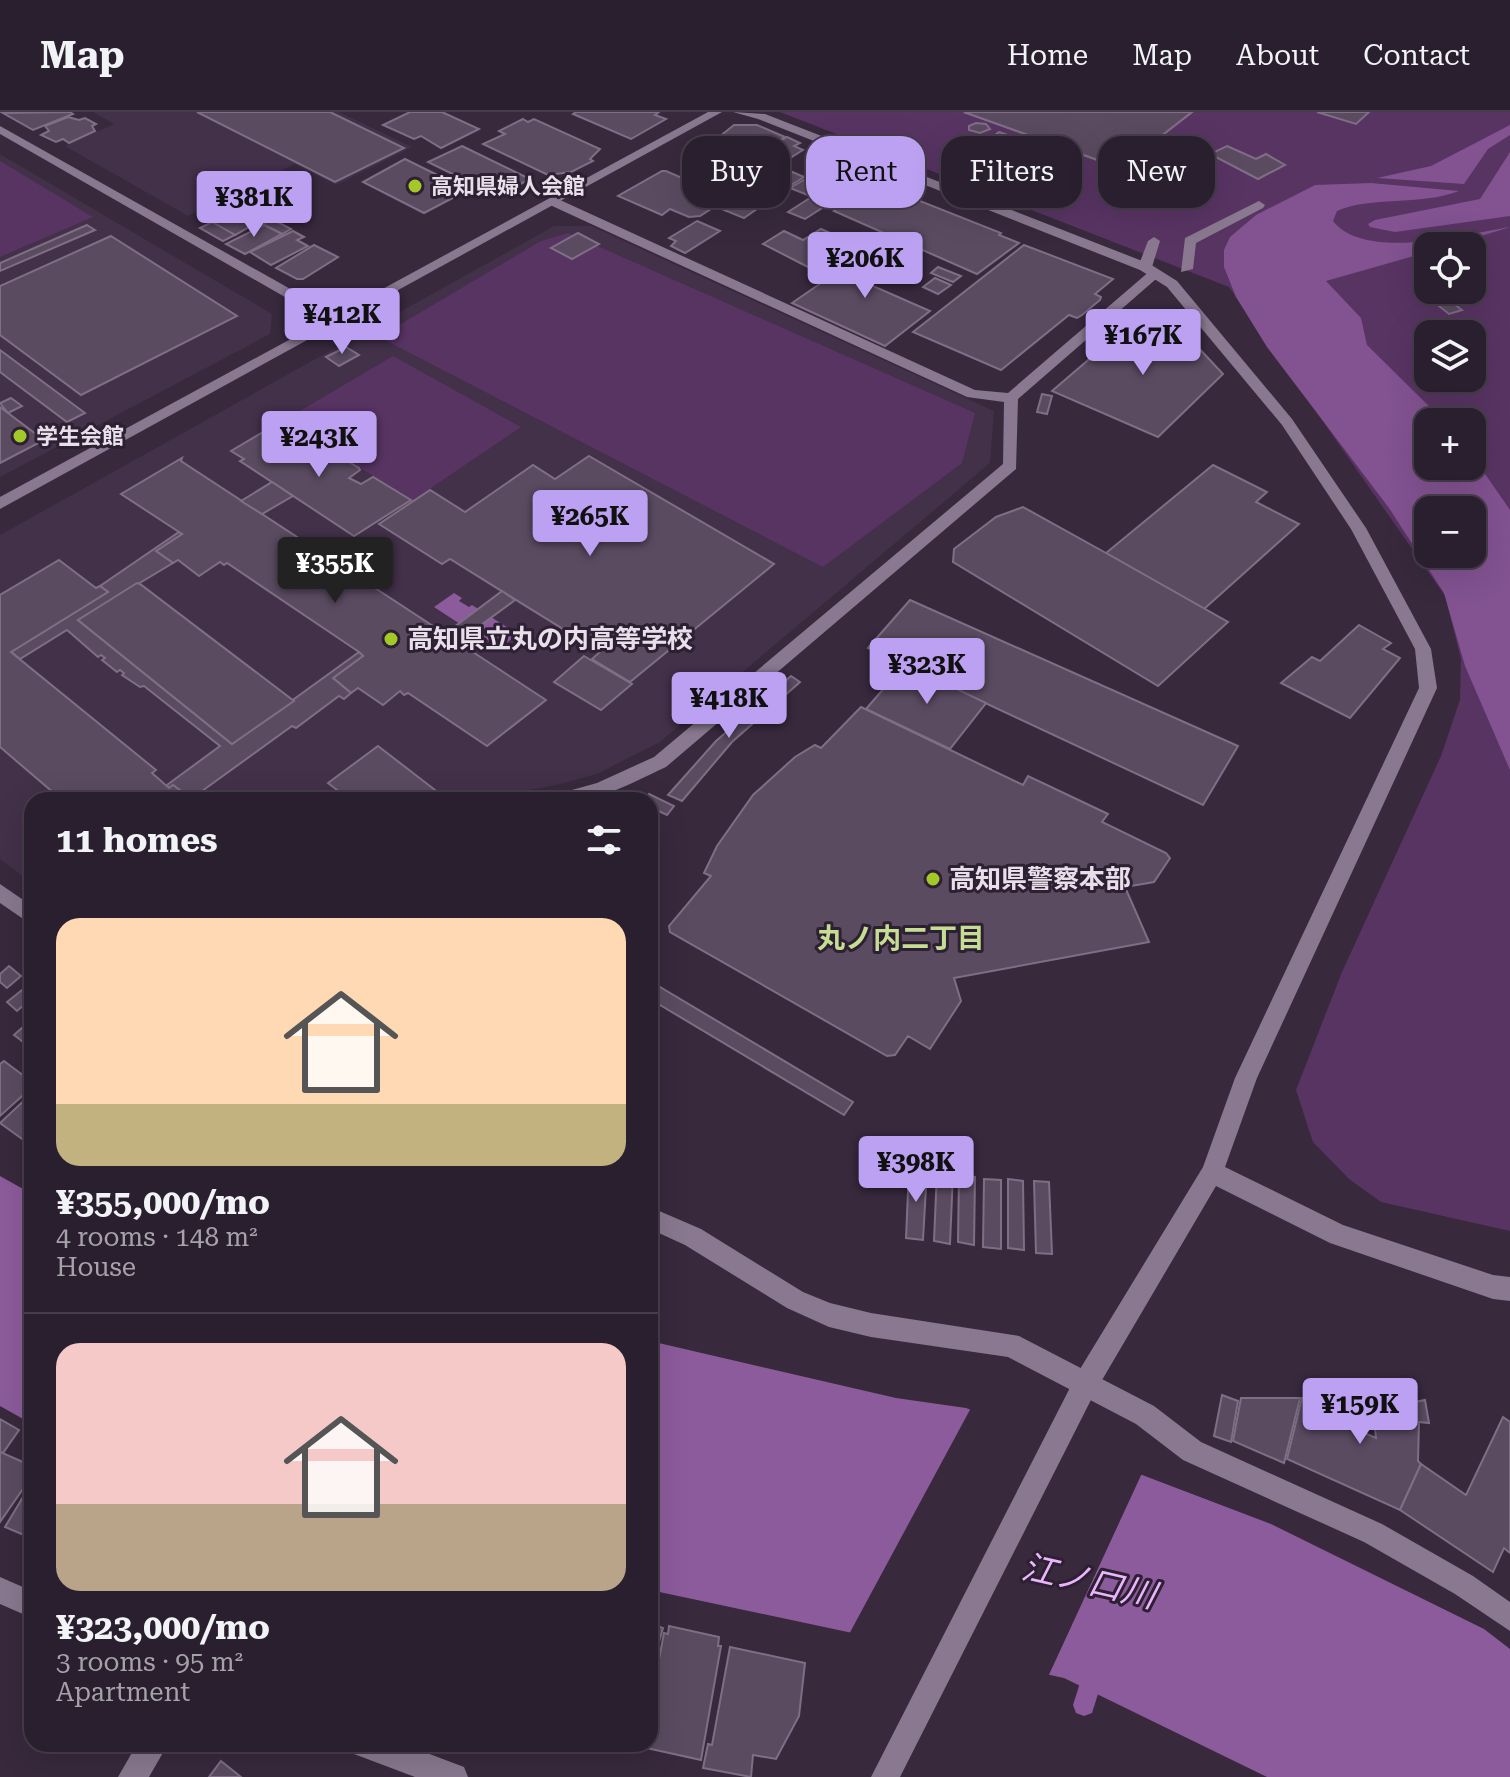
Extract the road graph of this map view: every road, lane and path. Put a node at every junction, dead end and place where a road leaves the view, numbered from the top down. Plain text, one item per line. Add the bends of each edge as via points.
1 (716, 112) edge
2 (739, 112) edge
3 (0, 129) edge
4 (554, 202) junction
5 (1259, 205) dead end
6 (1154, 241) dead end
7 (1186, 269) dead end
8 (1151, 270) junction
9 (337, 321) junction
10 (1011, 398) junction
11 (0, 504) edge
12 (591, 792) edge
13 (0, 892) edge
14 (24, 911) edge
15 (1212, 1172) junction
16 (658, 1222) edge
17 (1510, 1289) edge
18 (1086, 1383) junction
19 (0, 1590) edge
20 (24, 1601) edge
21 (1510, 1618) edge
22 (149, 1752) edge
23 (386, 1752) edge
24 (132, 1777) edge
25 (454, 1777) edge
26 (885, 1777) edge

1 - 4 street
2 - 8 street via 761,116
3 - 9 street
4 - 9 street
4 - 10 street via 972,394
5 - 7 street via 1190,241
6 - 8 street
8 - 10 street
8 - 15 street via 1172,284 1287,422 1358,528 1423,649 1428,688 1246,1078
9 - 11 street
10 - 12 street via 1011,466 660,762
13 - 14 street
15 - 17 street via 1338,1235
15 - 18 street
16 - 18 street via 829,1315 1010,1345
18 - 21 street via 1145,1415 1192,1451 1373,1533
18 - 26 street
19 - 20 street
22 - 24 street
23 - 25 street

